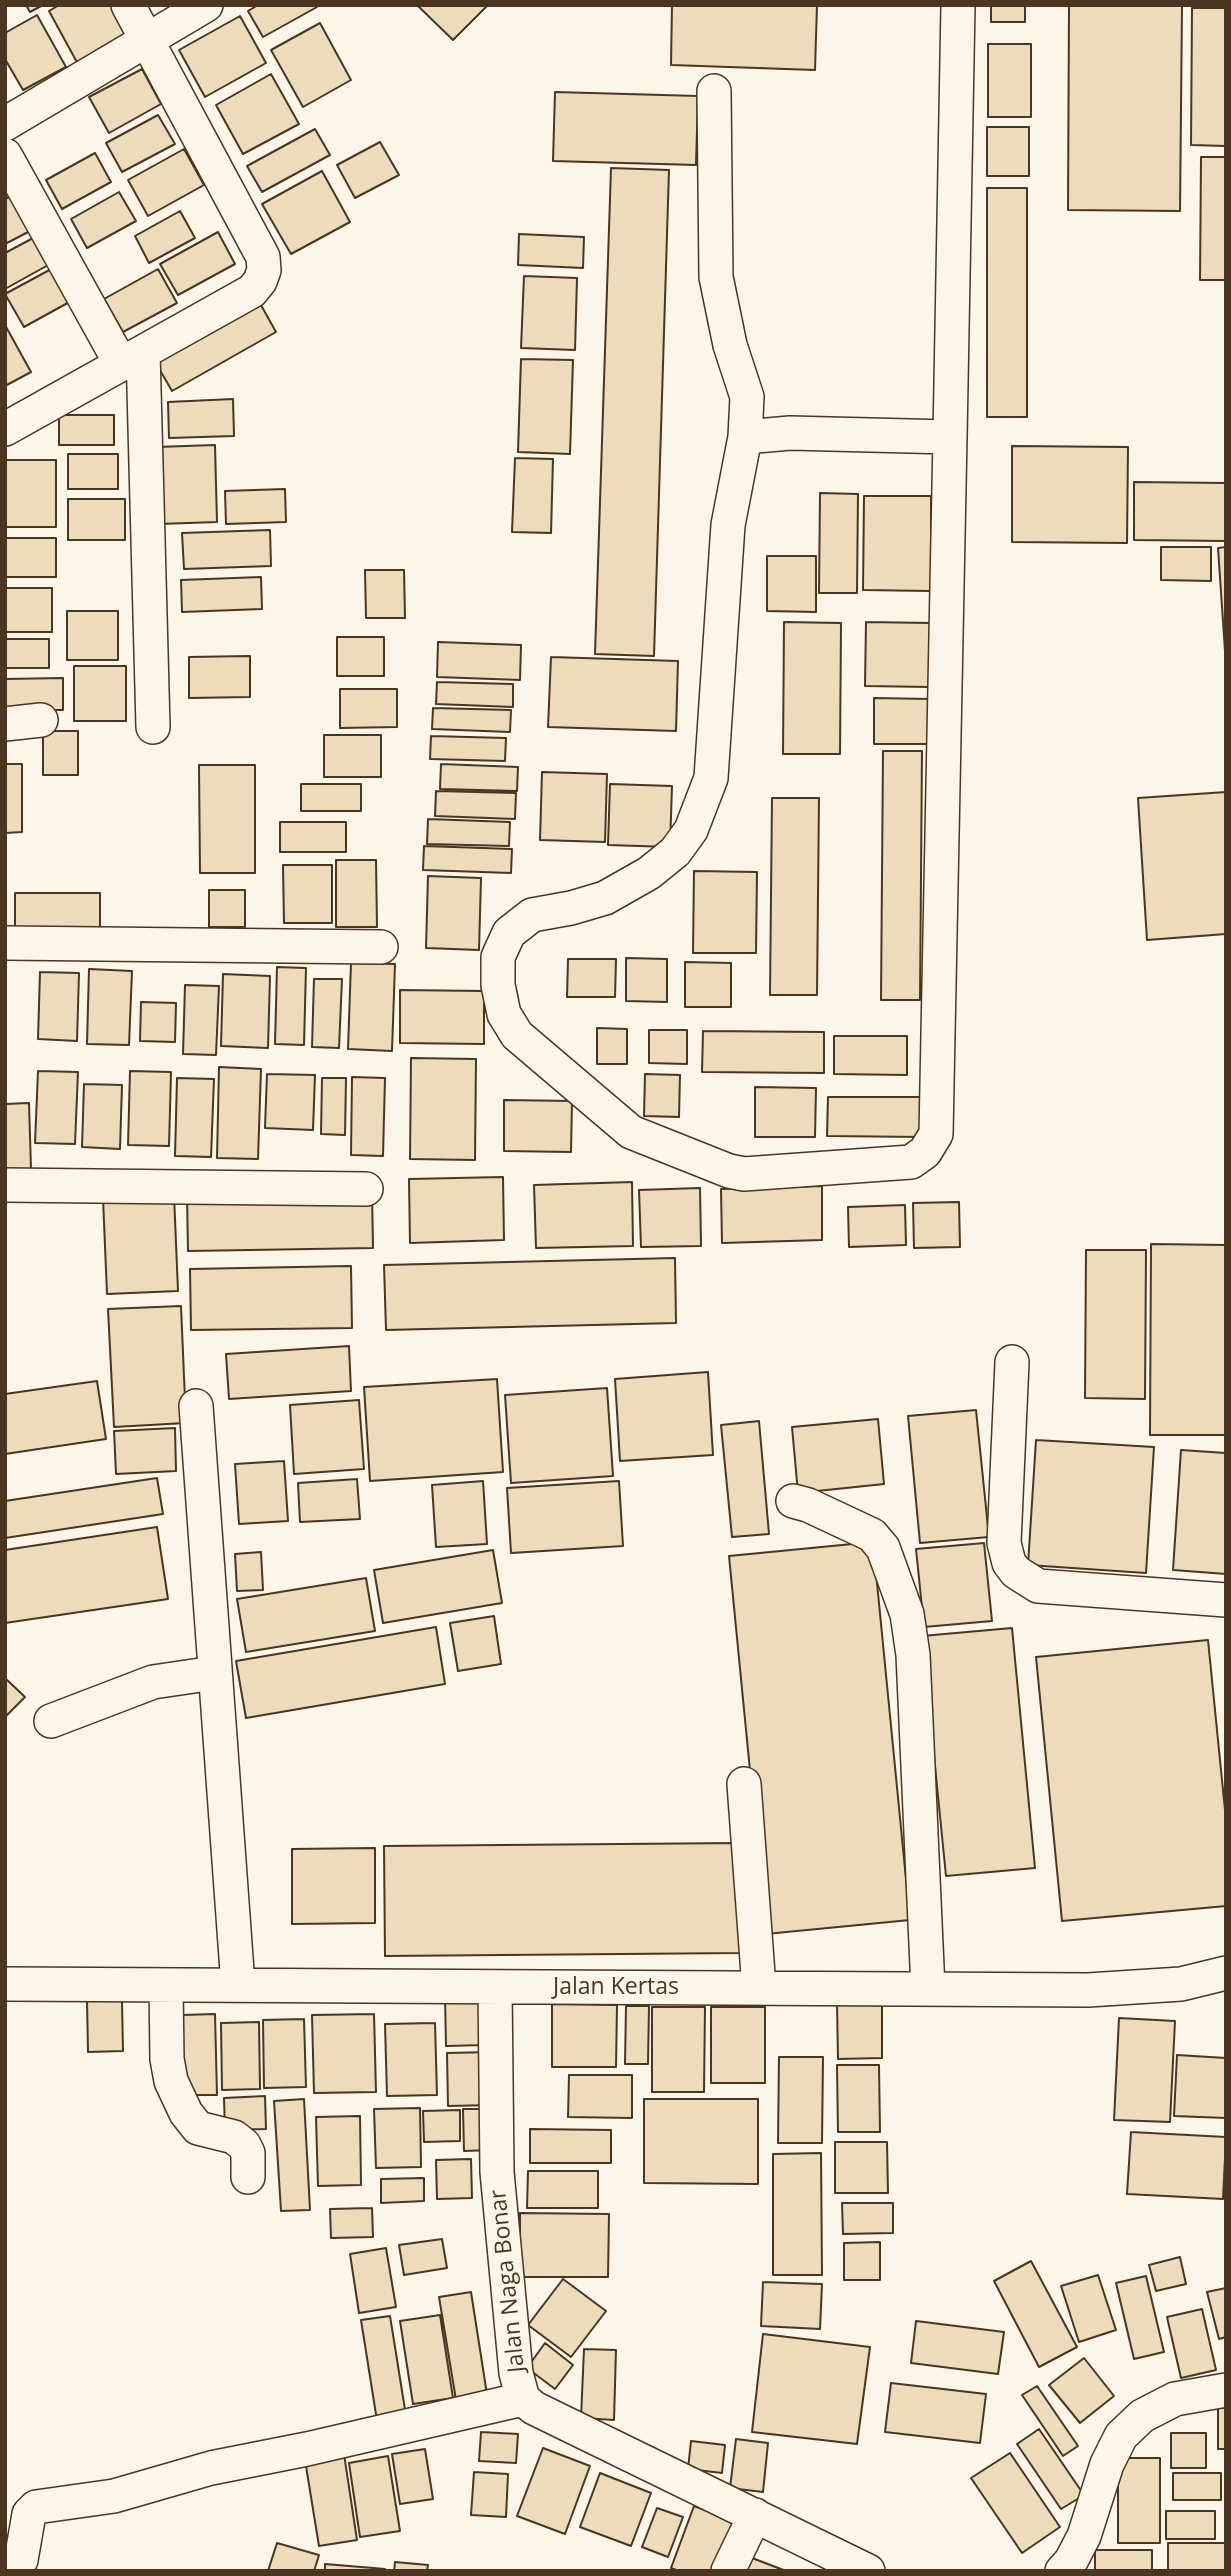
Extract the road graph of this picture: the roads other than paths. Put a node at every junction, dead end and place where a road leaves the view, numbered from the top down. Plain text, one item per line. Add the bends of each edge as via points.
1 (128, 5) edge
2 (206, 5) edge
3 (958, 5) edge
4 (147, 42) junction
5 (714, 91) dead end
6 (5, 124) edge
7 (5, 155) edge
8 (132, 358) junction
9 (5, 429) edge
10 (745, 437) junction
11 (950, 437) junction
12 (41, 720) dead end
13 (5, 724) edge
14 (153, 727) dead end
15 (5, 943) edge
16 (381, 947) dead end
17 (5, 1185) edge
18 (366, 1189) dead end
19 (1012, 1362) dead end
20 (196, 1406) dead end
21 (793, 1501) dead end
22 (1226, 1600) edge
23 (214, 1673) junction
24 (51, 1721) dead end
25 (744, 1784) dead end
26 (1226, 1973) edge
27 (5, 1984) edge
28 (166, 1985) junction
29 (238, 1985) junction
30 (495, 1987) junction
31 (759, 1988) junction
32 (928, 1989) junction
33 (248, 2177) dead end
34 (1226, 2390) edge
35 (523, 2399) junction
36 (755, 2515) junction
37 (5, 2567) edge
38 (728, 2571) edge
39 (868, 2571) edge
40 (1062, 2571) edge

1 - 4 street
2 - 4 street
3 - 11 street
4 - 6 street
4 - 8 street via 262,257 264,270 252,291
5 - 10 street via 716,277 747,397
7 - 8 street
8 - 9 street
8 - 14 street
10 - 11 street via 790,433
10 - 11 street via 728,525 711,778 691,830 676,852 605,898 532,915 509,933 498,957 504,1014 517,1035 631,1132 744,1174 911,1161 925,1152 936,1134
12 - 13 street
15 - 16 street
17 - 18 street
19 - 22 street via 1004,1543 1016,1572 1038,1586
20 - 23 street
21 - 32 street via 872,1535 883,1548 906,1614 913,1655
23 - 24 street via 153,1682
23 - 29 street
25 - 31 street
26 - 32 street, Jalan Kertas via 1181,1984 1088,1990
27 - 28 street, Jalan Kertas
28 - 29 street, Jalan Kertas
28 - 33 street via 171,2081 198,2128 234,2137 244,2145
29 - 30 street, Jalan Kertas
30 - 31 street, Jalan Kertas
30 - 35 street, Jalan Naga Bonar via 496,2172 516,2373
31 - 32 street, Jalan Kertas
34 - 40 street via 1175,2399 1142,2416 1121,2436 1084,2536
35 - 36 street, Jalan Naga Bonar
35 - 37 street via 211,2468 114,2496 36,2507 29,2514 21,2560
36 - 38 street
36 - 39 street, Jalan Naga Bonar

